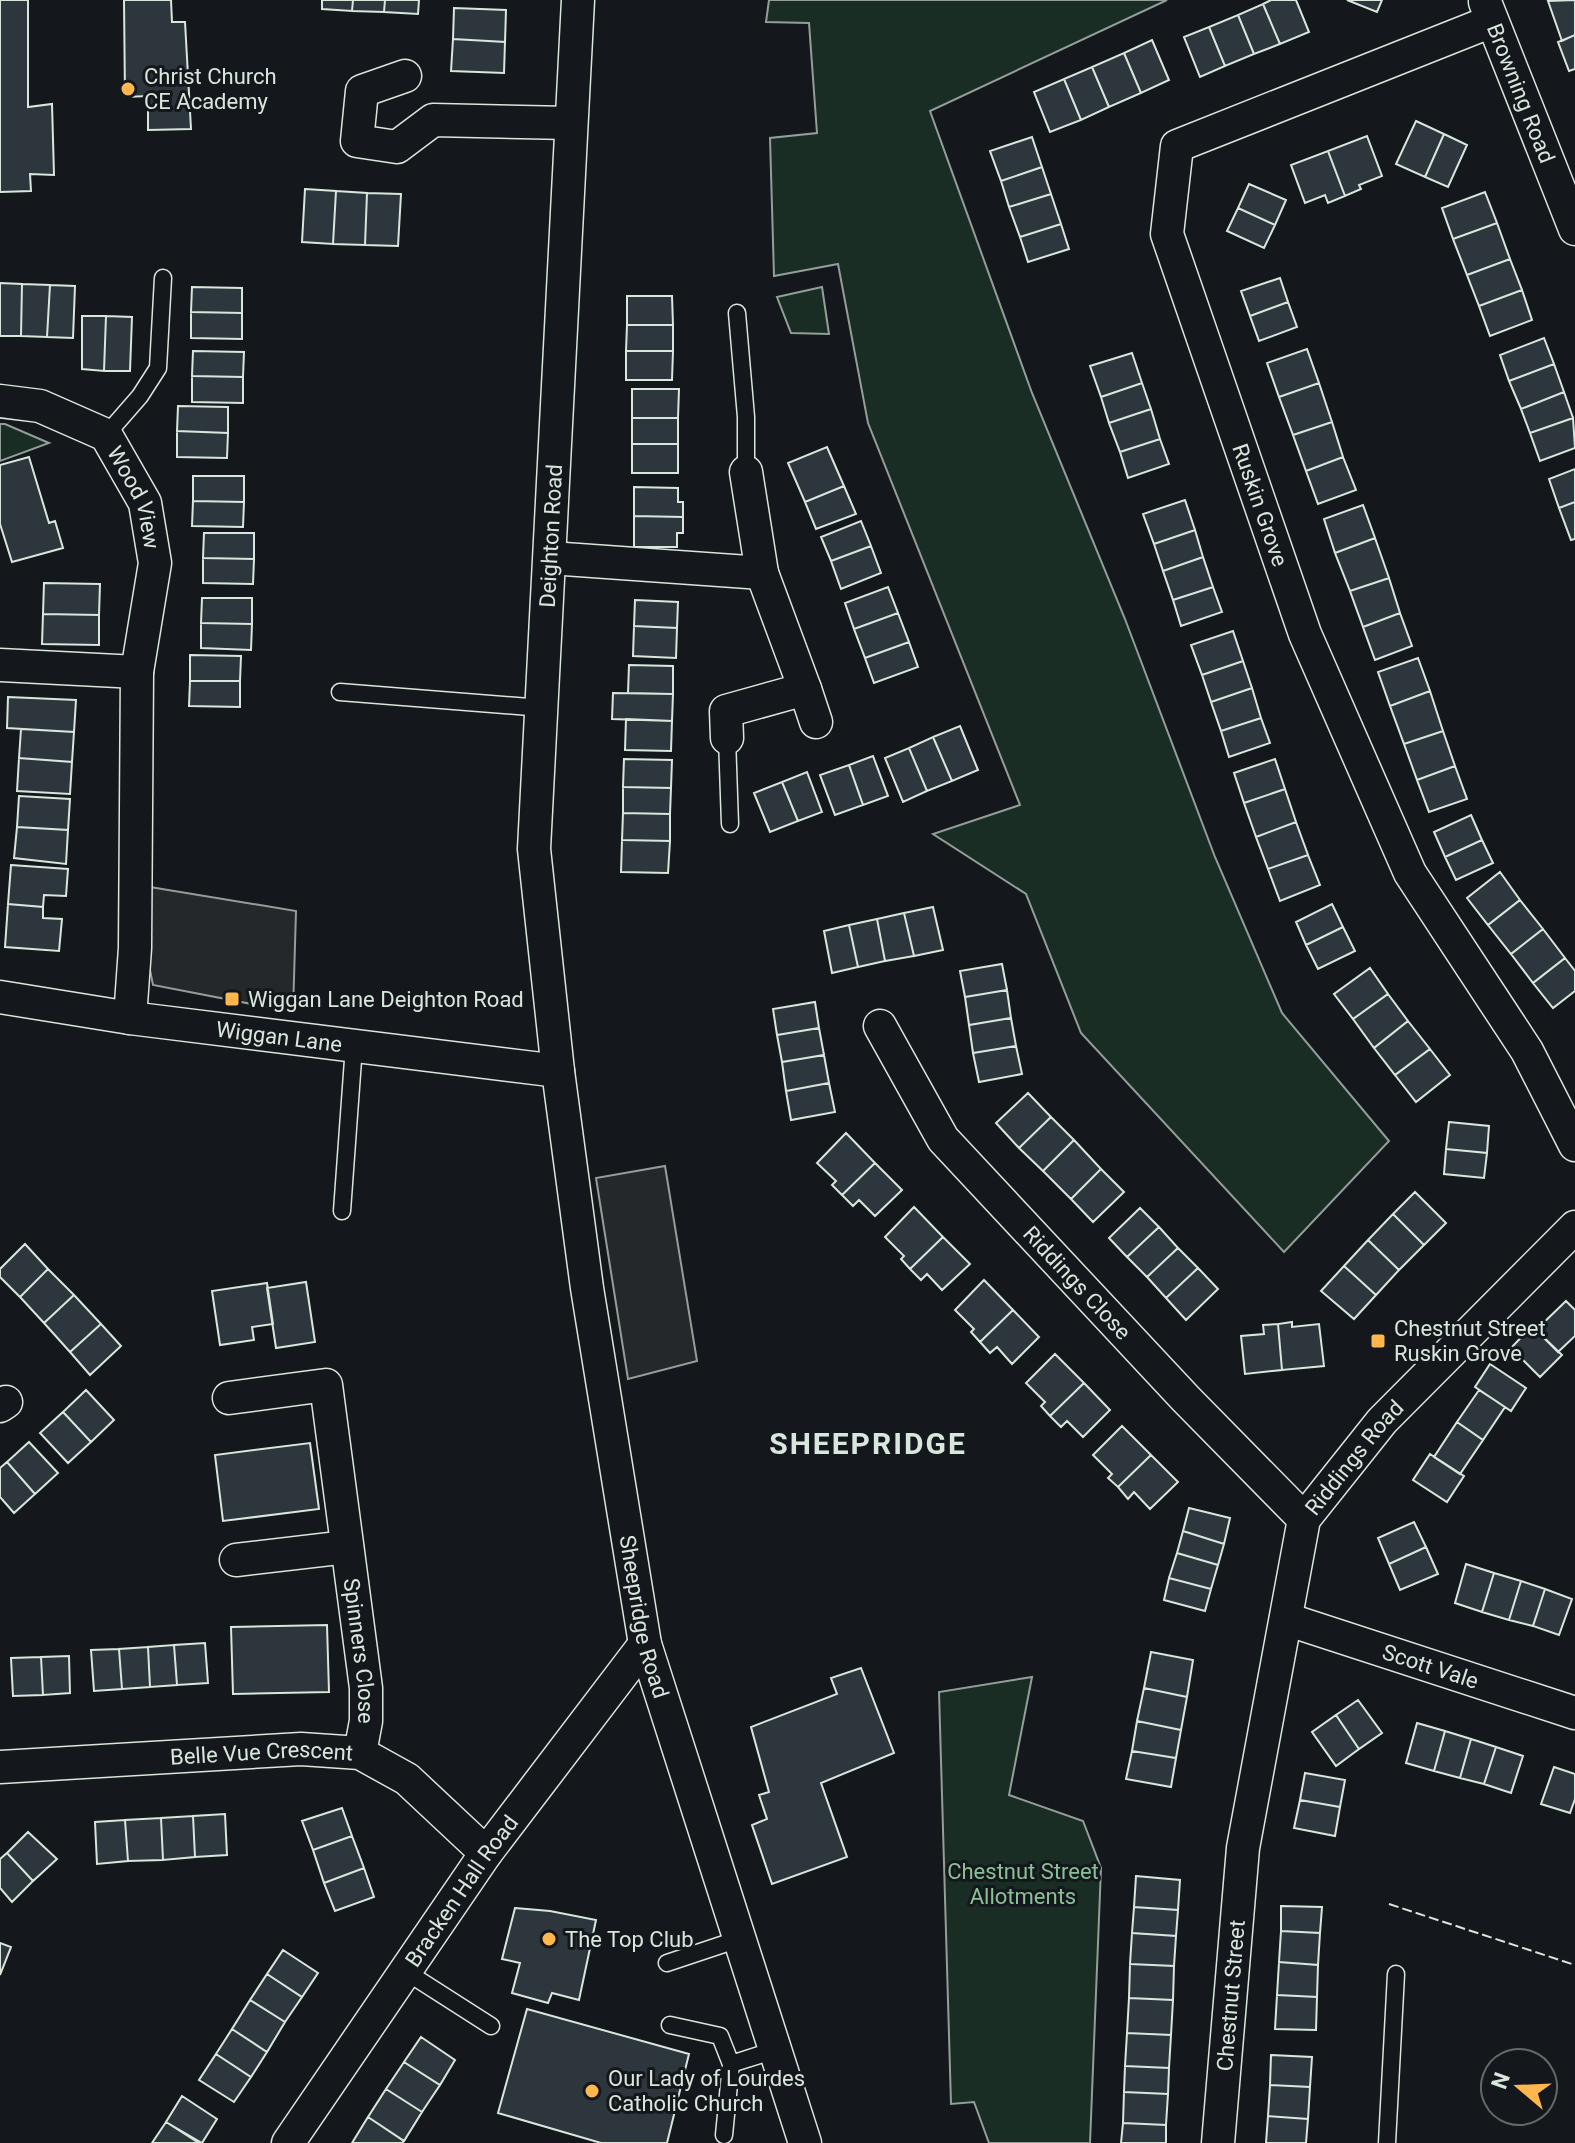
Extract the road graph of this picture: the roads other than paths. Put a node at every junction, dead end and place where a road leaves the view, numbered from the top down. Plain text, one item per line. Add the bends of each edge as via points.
1 (578, 0) edge
2 (1488, 10) edge
3 (405, 76) dead end
4 (570, 123) junction
5 (1575, 229) edge
6 (163, 278) dead end
7 (737, 313) dead end
8 (0, 401) edge
9 (106, 435) junction
10 (746, 472) joint
11 (550, 558) junction
12 (762, 573) junction
13 (0, 665) edge
14 (137, 672) junction
15 (805, 689) junction
16 (340, 692) dead end
17 (542, 708) junction
18 (816, 722) dead end
19 (727, 738) joint
20 (730, 824) dead end
21 (0, 997) edge
22 (130, 1018) junction
23 (880, 1026) dead end
24 (354, 1046) junction
25 (558, 1071) junction
26 (1575, 1145) edge
27 (342, 1211) dead end
28 (1575, 1227) edge
29 (229, 1398) dead end
30 (1304, 1519) junction
31 (347, 1547) junction
32 (236, 1560) dead end
33 (1286, 1619) junction
34 (645, 1644) junction
35 (1575, 1713) edge
36 (360, 1753) junction
37 (0, 1767) edge
38 (1243, 1848) joint
39 (486, 1853) junction
40 (739, 1939) junction
41 (667, 1963) dead end
42 (405, 1971) junction
43 (1396, 1974) dead end
44 (670, 2025) dead end
45 (491, 2026) dead end
46 (775, 2050) junction
47 (731, 2064) junction
48 (724, 2135) dead end
49 (288, 2143) edge
50 (805, 2143) edge
51 (1218, 2143) edge
52 (1387, 2143) edge

1 - 4 street, Deighton Road
2 - 5 street, Browning Road
2 - 26 street, Ruskin Grove via 1177,146 1167,234 1305,634 1410,873 1527,1051
3 - 4 street via 362,91 357,141 397,147 433,120
4 - 11 street, Deighton Road
6 - 9 lane via 158,368
7 - 10 lane
8 - 9 street, Wood View via 40,406
9 - 14 street, Wood View via 145,503 155,563
10 - 12 street
11 - 12 street
11 - 17 street, Deighton Road
12 - 15 street
13 - 14 street
14 - 22 street, Wood View via 140,949
15 - 18 street
15 - 19 street via 726,711
16 - 17 lane
17 - 25 street, Deighton Road via 534,849
19 - 20 lane
21 - 22 street, Wiggan Lane
22 - 24 street, Wiggan Lane
23 - 30 street, Riddings Close via 943,1139
24 - 25 street, Wiggan Lane
24 - 27 lane
25 - 34 street, Sheepridge Road
28 - 30 street, Riddings Road via 1382,1421
29 - 31 street, Spinners Close via 326,1385
30 - 33 street, Riddings Road
31 - 32 street, Spinners Close
31 - 36 street, Spinners Close via 366,1688
33 - 35 street, Scott Vale
33 - 38 street, Riddings Road
34 - 39 street, Bracken Hall Road
34 - 40 street, Sheepridge Road
36 - 37 street, Belle Vue Crescent via 301,1749
36 - 39 street, Belle Vue Crescent via 407,1779
38 - 51 street, Chestnut Street
39 - 42 street, Bracken Hall Road
40 - 41 lane
40 - 46 street, Sheepridge Road
42 - 45 lane
42 - 49 street, Bracken Hall Road
43 - 52 lane
44 - 47 lane via 720,2036
46 - 47 lane
46 - 50 street, Sheepridge Road
47 - 48 lane

